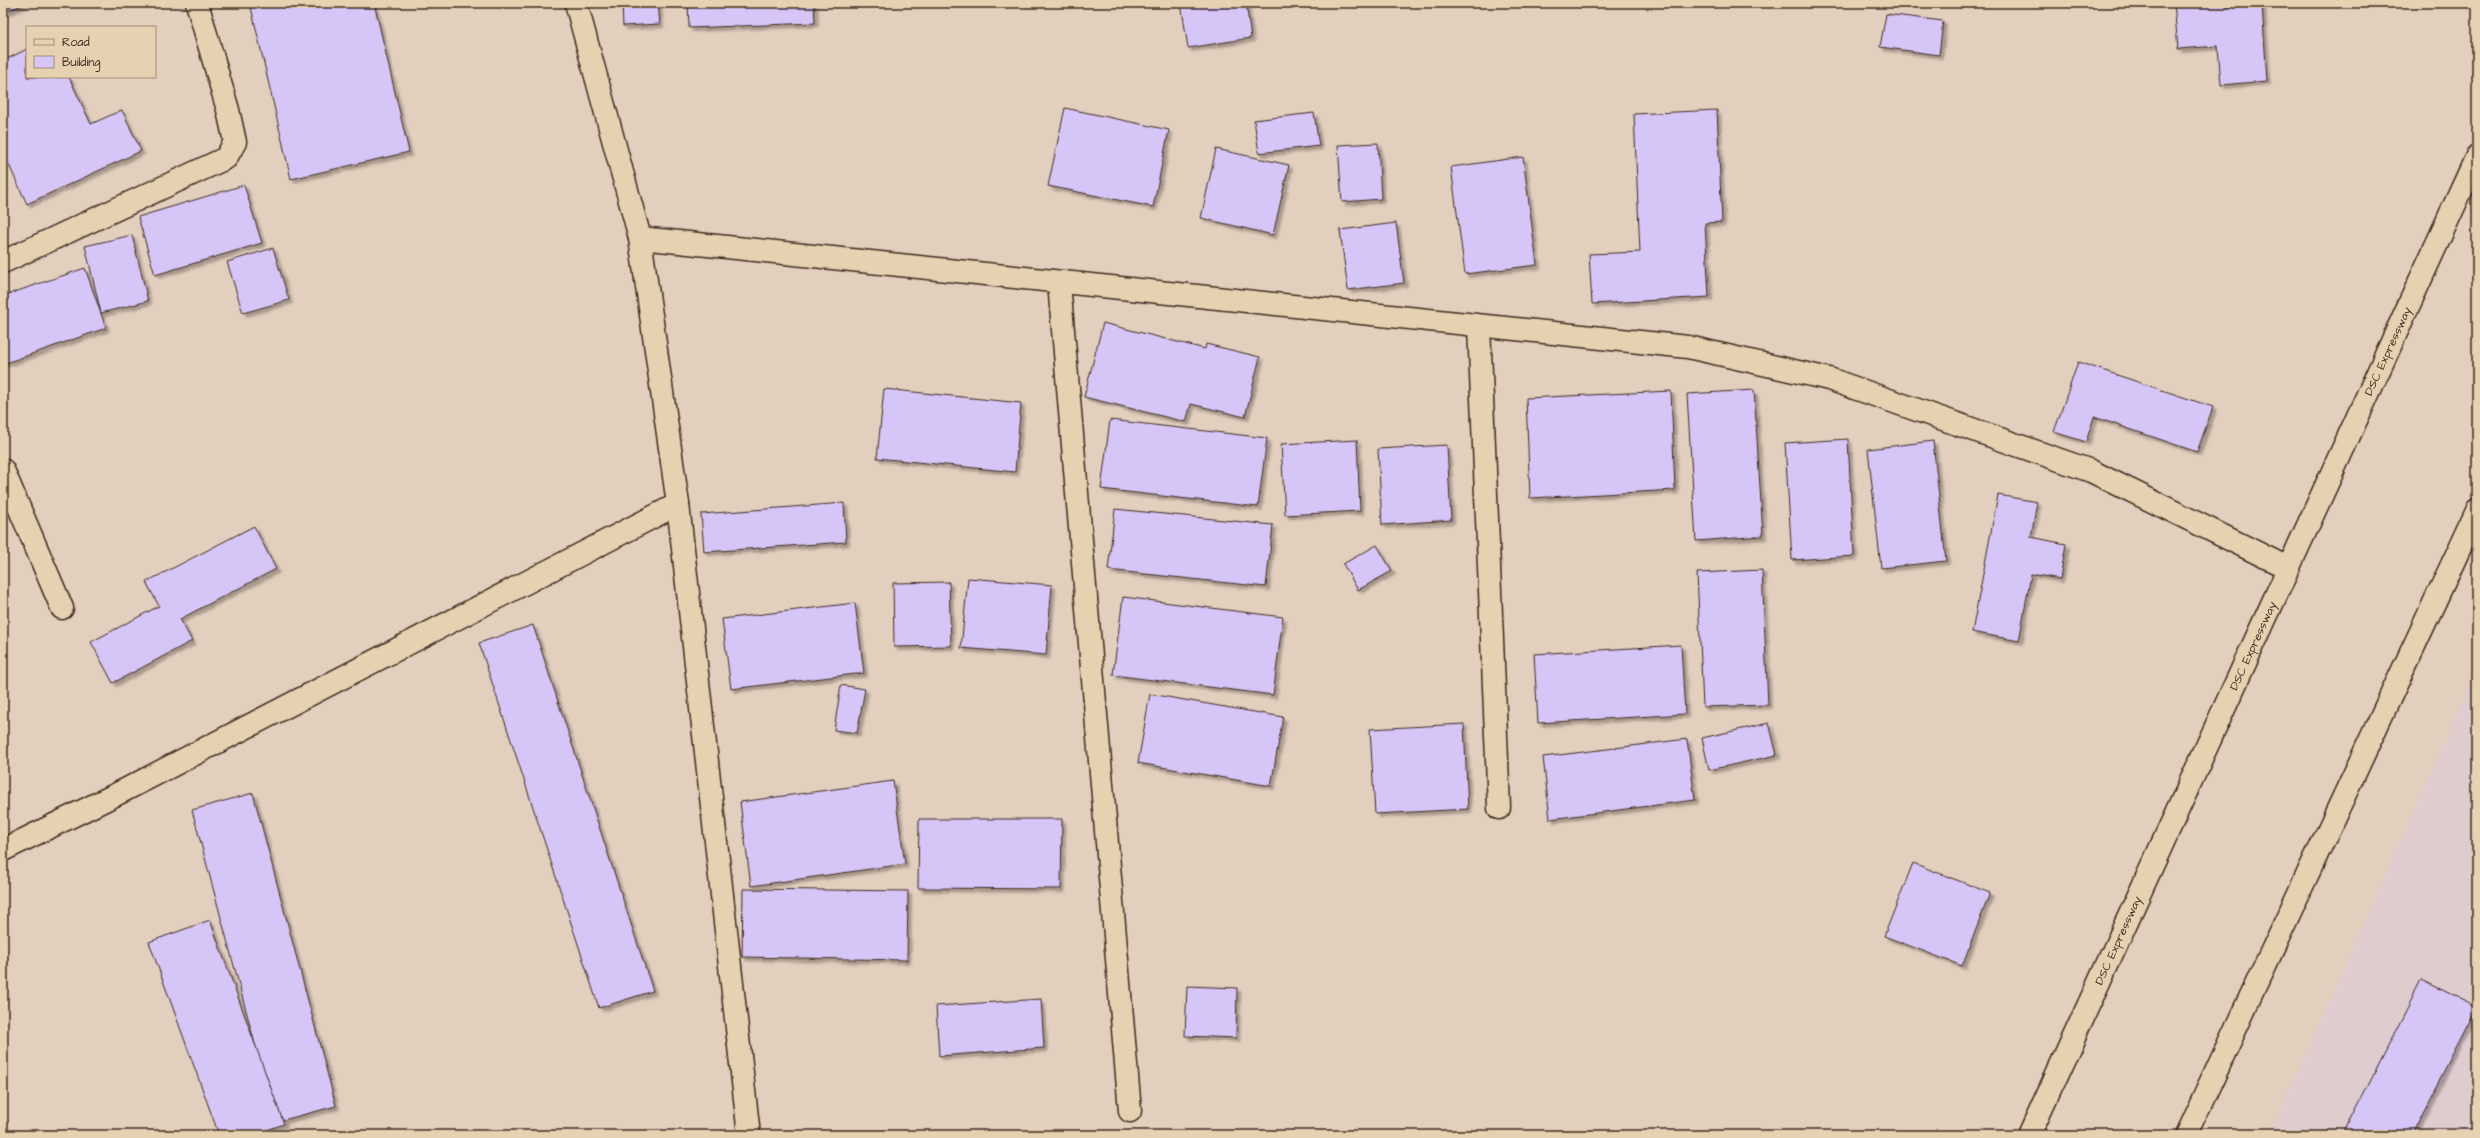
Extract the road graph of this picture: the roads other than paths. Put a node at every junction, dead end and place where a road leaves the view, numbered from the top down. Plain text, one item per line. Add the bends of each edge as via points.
1 (197, 3) edge
2 (576, 3) edge
3 (2477, 156) edge
4 (640, 238) junction
5 (3, 262) edge
6 (1058, 283) junction
7 (1479, 326) junction
8 (3, 470) edge
9 (678, 504) junction
10 (2477, 511) edge
11 (2288, 568) junction
12 (62, 608) dead end
13 (1499, 808) dead end
14 (3, 850) edge
15 (1130, 1111) dead end
16 (749, 1135) edge
17 (2029, 1135) edge
18 (2186, 1135) edge

1 - 5 street via 235,142 226,158
2 - 4 street
3 - 11 street, DSC Expressway
4 - 6 street
4 - 9 street
6 - 7 street
6 - 15 street
7 - 11 street via 1688,347 1829,378 2091,471
7 - 13 street
8 - 12 street
9 - 14 street via 123,791
9 - 16 street
10 - 18 street
11 - 17 street, DSC Expressway

